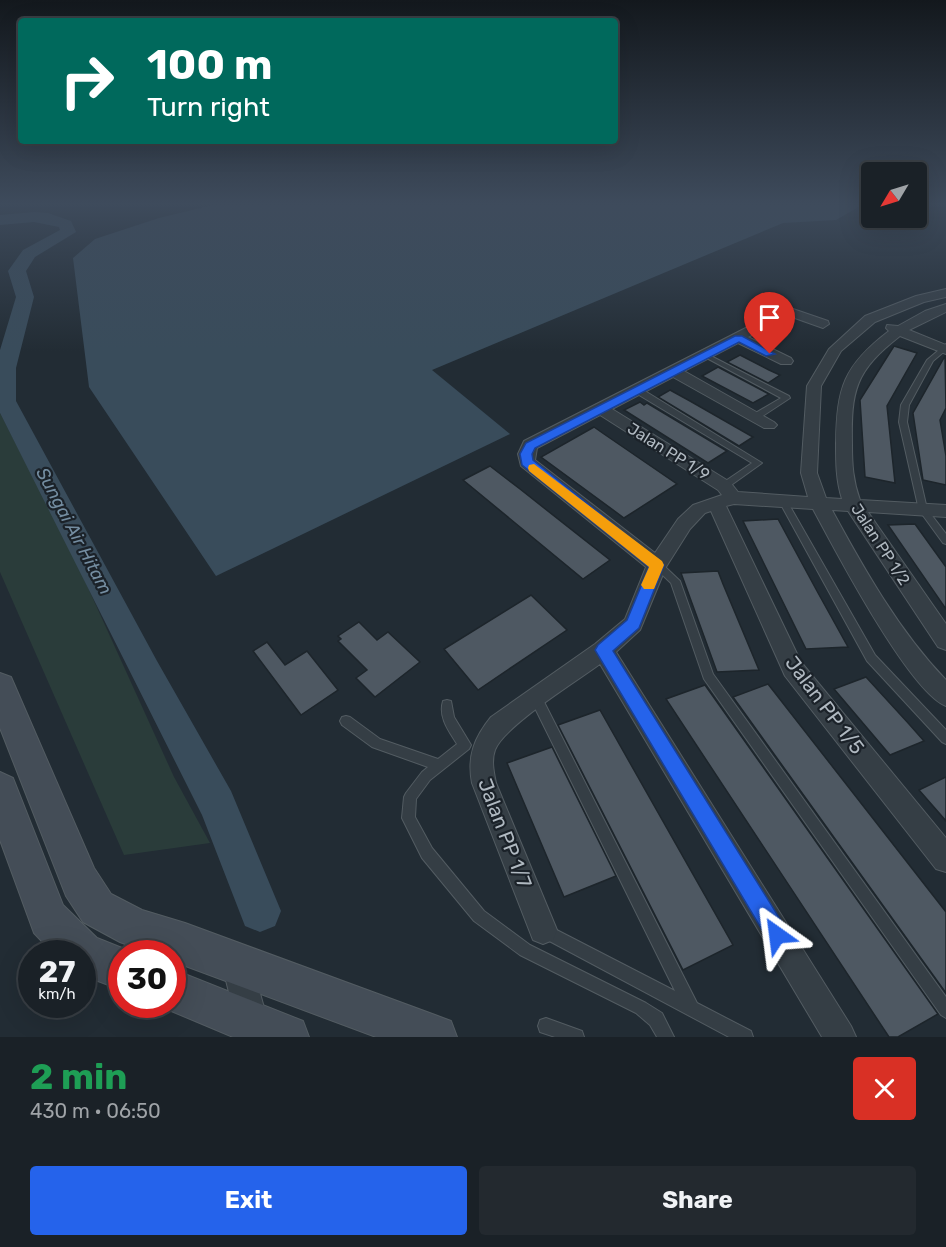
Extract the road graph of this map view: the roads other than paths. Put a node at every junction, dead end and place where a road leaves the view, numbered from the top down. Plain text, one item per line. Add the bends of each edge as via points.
1 (946, 293) edge
2 (946, 308) edge
3 (870, 319) junction
4 (823, 324) dead end
5 (898, 330) junction
6 (739, 338) junction
7 (945, 348) edge
8 (705, 355) junction
9 (786, 361) dead end
10 (673, 372) junction
11 (637, 390) junction
12 (600, 408) junction
13 (754, 417) junction
14 (769, 425) dead end
15 (724, 496) junction
16 (783, 501) junction
17 (820, 505) junction
18 (854, 506) junction
19 (923, 510) junction
20 (946, 511) edge
21 (946, 541) edge
22 (657, 565) junction
23 (946, 641) edge
24 (603, 650) junction
25 (0, 687) edge
26 (946, 696) edge
27 (536, 698) junction
28 (447, 705) dead end
29 (346, 721) dead end
30 (946, 738) edge
31 (438, 765) junction
32 (0, 790) edge
33 (946, 859) edge
34 (543, 930) joint
35 (108, 963) edge
36 (237, 964) junction
37 (186, 996) edge
38 (691, 1008) junction
39 (946, 1010) edge
40 (546, 1026) dead end
41 (265, 1032) edge
42 (435, 1037) edge
43 (576, 1037) edge
44 (666, 1037) edge
45 (746, 1037) edge
46 (840, 1037) edge

1 - 3 street
2 - 5 street, Jalan PP 1/2
3 - 5 street
3 - 17 street via 836,349 814,386 809,473
4 - 6 street via 793,313 783,314
5 - 7 street
5 - 18 street, Jalan PP 1/2 via 855,374 844,405 844,482
6 - 8 street
6 - 9 street
7 - 19 lane via 930,360 904,405 903,422
8 - 10 street
8 - 13 lane via 786,398
10 - 11 street
10 - 13 street
11 - 12 street
11 - 15 lane via 758,463
12 - 15 street, Jalan PP 1/9
12 - 22 street via 530,446 526,462
13 - 14 street
15 - 16 street
15 - 22 street, Jalan PP 1/7 via 699,509 684,524
15 - 33 street, Jalan PP 1/5 via 793,669
16 - 17 street
16 - 30 lane via 871,658
17 - 18 street
17 - 26 street via 857,574 919,667
18 - 19 street
18 - 23 street, Jalan PP 1/2
19 - 20 street
19 - 21 lane
22 - 24 street, Jalan PP 1/7 via 633,624
22 - 39 lane via 675,581 708,676
24 - 27 street, Jalan PP 1/7
24 - 46 street
25 - 36 main road via 80,882 97,908 134,928
27 - 34 street, Jalan PP 1/7 via 499,725 486,741 479,760 484,783
27 - 38 lane
28 - 31 lane via 447,718 465,745
29 - 31 lane via 376,743
31 - 44 lane via 410,797 408,818 427,853 479,916 525,950 641,1008 656,1019
32 - 35 main road via 48,919 84,954
34 - 38 lane
36 - 41 street
36 - 42 main road
37 - 41 main road
38 - 45 lane
40 - 43 lane

